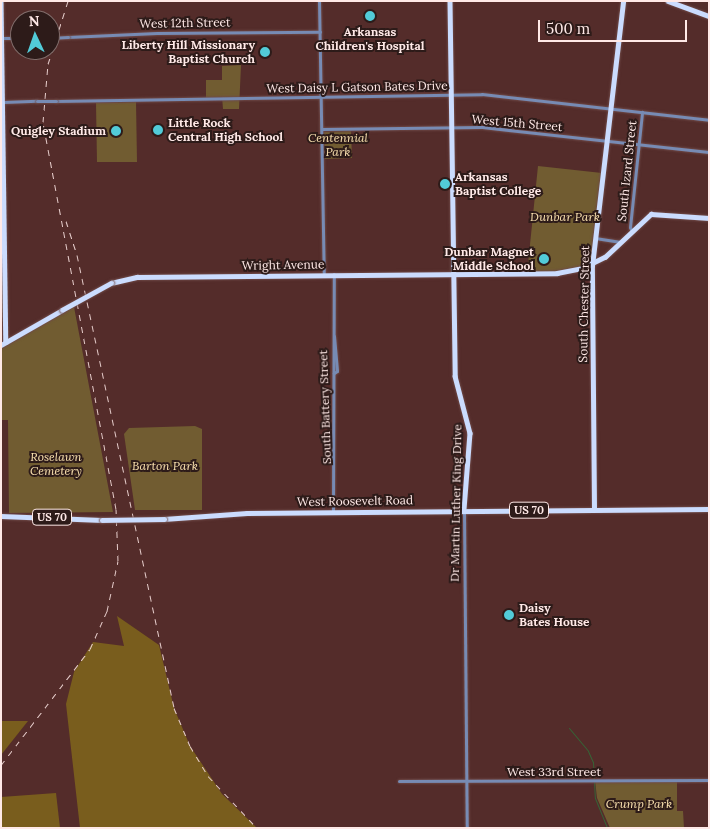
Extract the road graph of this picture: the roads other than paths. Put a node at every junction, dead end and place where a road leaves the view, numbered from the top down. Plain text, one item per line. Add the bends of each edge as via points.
1 (1, 1) edge
2 (319, 1) edge
3 (450, 1) edge
4 (621, 1) edge
5 (668, 1) edge
6 (692, 10) junction
7 (685, 14) dead end
8 (709, 16) edge
9 (320, 32) junction
10 (60, 37) edge
11 (1, 38) edge
12 (451, 94) junction
13 (322, 96) junction
14 (3, 102) junction
15 (609, 108) junction
16 (642, 112) junction
17 (709, 120) edge
18 (452, 128) junction
19 (322, 129) junction
20 (606, 141) junction
21 (638, 145) junction
22 (709, 152) edge
23 (709, 218) edge
24 (632, 232) junction
25 (595, 238) junction
26 (622, 242) junction
27 (592, 264) junction
28 (453, 273) junction
29 (324, 274) junction
30 (334, 274) junction
31 (4, 276) edge
32 (6, 342) junction
33 (1, 345) edge
34 (594, 509) junction
35 (709, 509) edge
36 (464, 510) junction
37 (334, 511) junction
38 (1, 516) edge
39 (709, 780) edge
40 (399, 781) dead end
41 (466, 782) junction
42 (467, 828) edge

1 - 11 main road
2 - 9 street
3 - 12 main road, Dr Martin Luther King Drive
4 - 15 main road, South Chester Street
5 - 6 main road
6 - 7 main road
6 - 8 main road
9 - 10 street, West 12th Street, bridge
9 - 13 street
11 - 14 main road
12 - 13 street, West Daisy L Gatson Bates Drive
12 - 15 street, West Daisy L Gatson Bates Drive via 486,94
12 - 18 main road, Dr Martin Luther King Drive
13 - 14 street, West Daisy L Gatson Bates Drive, bridge
13 - 19 street
14 - 31 main road
15 - 16 street, West Daisy L Gatson Bates Drive
15 - 20 main road, South Chester Street
16 - 17 street, West Daisy L Gatson Bates Drive
16 - 21 street, South Izard Street
18 - 19 street, West 15th Street
18 - 20 street, West 15th Street via 482,127
18 - 28 main road, Dr Martin Luther King Drive
19 - 29 street
20 - 21 street, West 15th Street
20 - 25 main road, South Chester Street
21 - 22 street, West 15th Street
21 - 24 street, South Izard Street
23 - 24 main road, Wright Avenue via 663,213 648,215
24 - 26 main road, Wright Avenue
25 - 26 street
25 - 27 main road, South Chester Street
26 - 27 main road, Wright Avenue
27 - 28 main road, Wright Avenue via 557,273
27 - 34 main road, South Chester Street
28 - 30 main road, Wright Avenue
28 - 36 main road, Dr Martin Luther King Drive via 455,382 470,434
29 - 30 main road, Wright Avenue
29 - 32 main road, Wright Avenue, bridge via 137,277 111,283
30 - 37 street, South Battery Street via 337,363 334,373
31 - 32 main road
32 - 33 main road, Wright Avenue
34 - 35 main road, West Roosevelt Road / US 70
34 - 36 main road, West Roosevelt Road / US 70
36 - 37 main road, West Roosevelt Road / US 70
36 - 41 street, Dr Martin Luther King Drive
37 - 38 main road, West Roosevelt Road / US 70, bridge via 232,513 164,520
39 - 41 street, West 33rd Street
40 - 41 street, West 33rd Street
41 - 42 street, Dr Martin Luther King Drive

